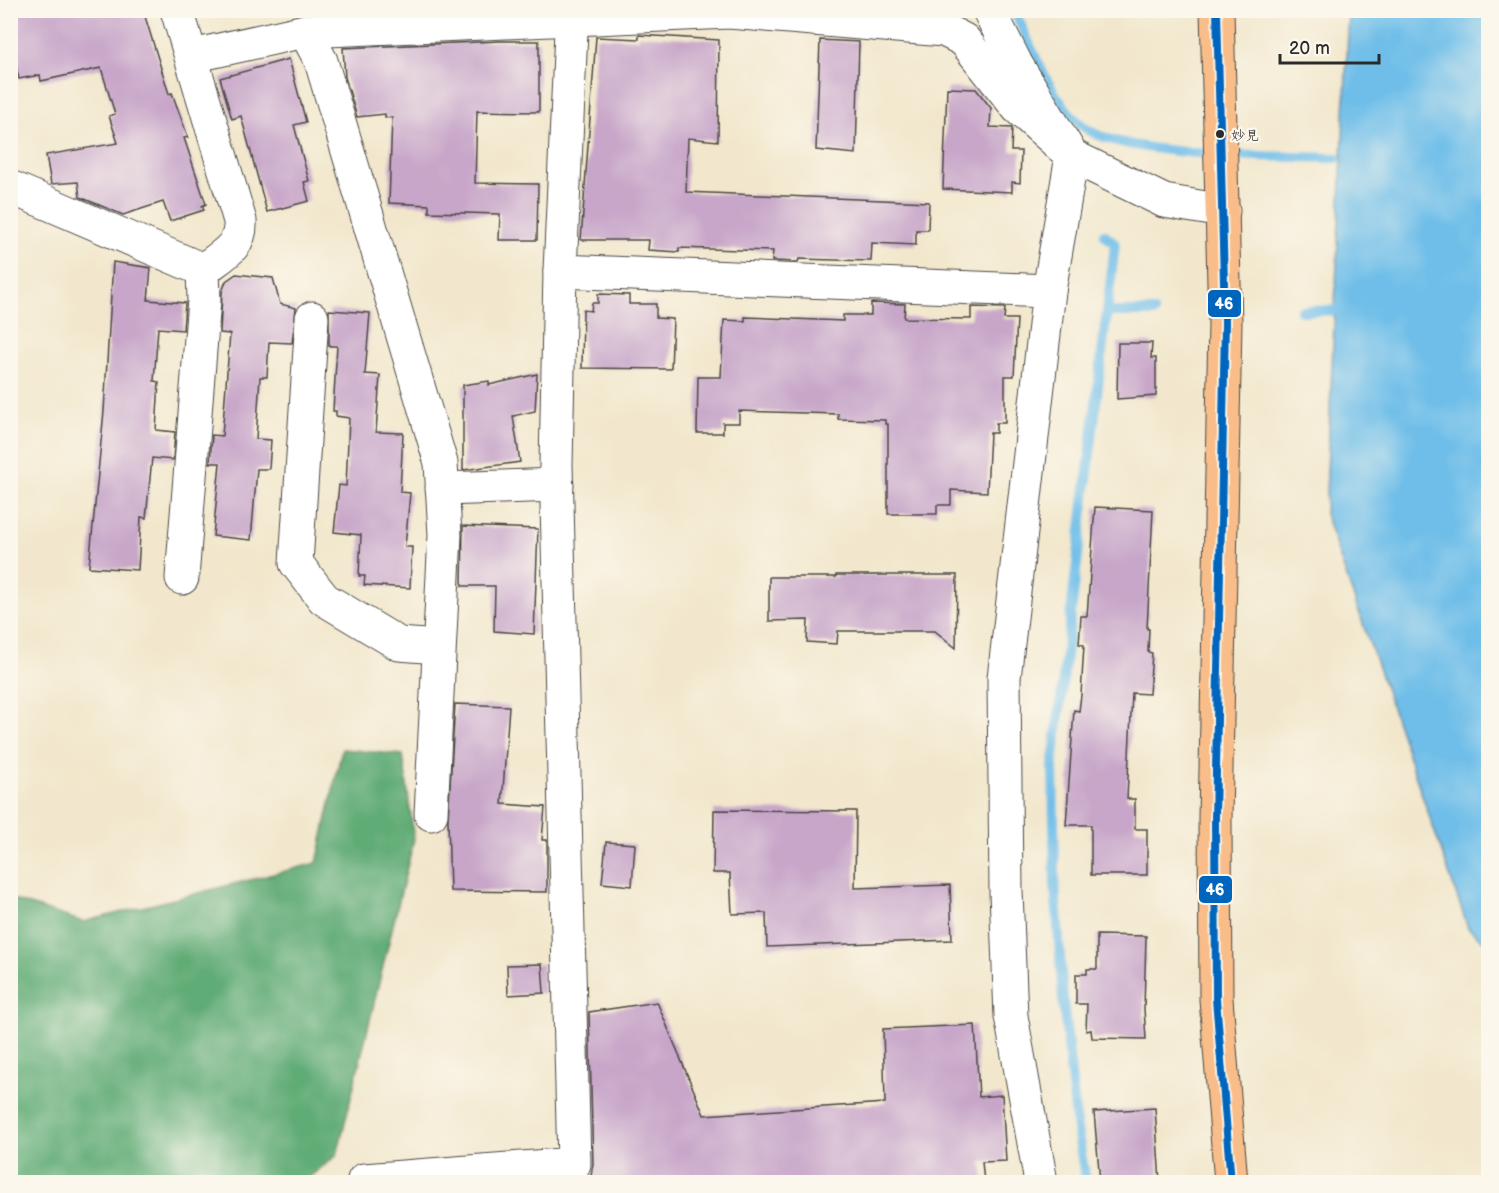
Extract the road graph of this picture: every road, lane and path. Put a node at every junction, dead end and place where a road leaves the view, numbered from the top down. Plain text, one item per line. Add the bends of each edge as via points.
1 (177, 10) edge
2 (989, 10) edge
3 (1217, 10) edge
4 (572, 15) edge
5 (389, 18) edge
6 (305, 31) junction
7 (192, 56) junction
8 (1072, 156) junction
9 (10, 187) edge
10 (1223, 211) junction
11 (203, 270) junction
12 (560, 271) junction
13 (1049, 291) junction
14 (312, 318) dead end
15 (557, 484) junction
16 (442, 489) junction
17 (182, 578) dead end
18 (438, 647) junction
19 (431, 814) dead end
20 (574, 1173) edge
21 (364, 1180) dead end
22 (1041, 1182) edge
23 (1231, 1182) edge

1 - 7 street
2 - 8 street via 1016,64
3 - 10 main road
4 - 5 street
4 - 8 street via 729,12 944,30 964,40 1018,108
4 - 12 street
5 - 6 street
6 - 7 street
6 - 16 street via 324,72 441,463
7 - 11 street via 241,228 235,244
8 - 10 street via 1164,201
8 - 13 street
9 - 11 street
10 - 23 main road via 1225,323 1215,807 1216,988
11 - 17 street via 204,300
12 - 13 street
12 - 15 street
13 - 22 street via 1004,678 1011,1016
14 - 18 street via 296,563 324,599 399,644
15 - 16 street
15 - 20 street
16 - 18 street via 445,535
18 - 19 street
20 - 21 street

